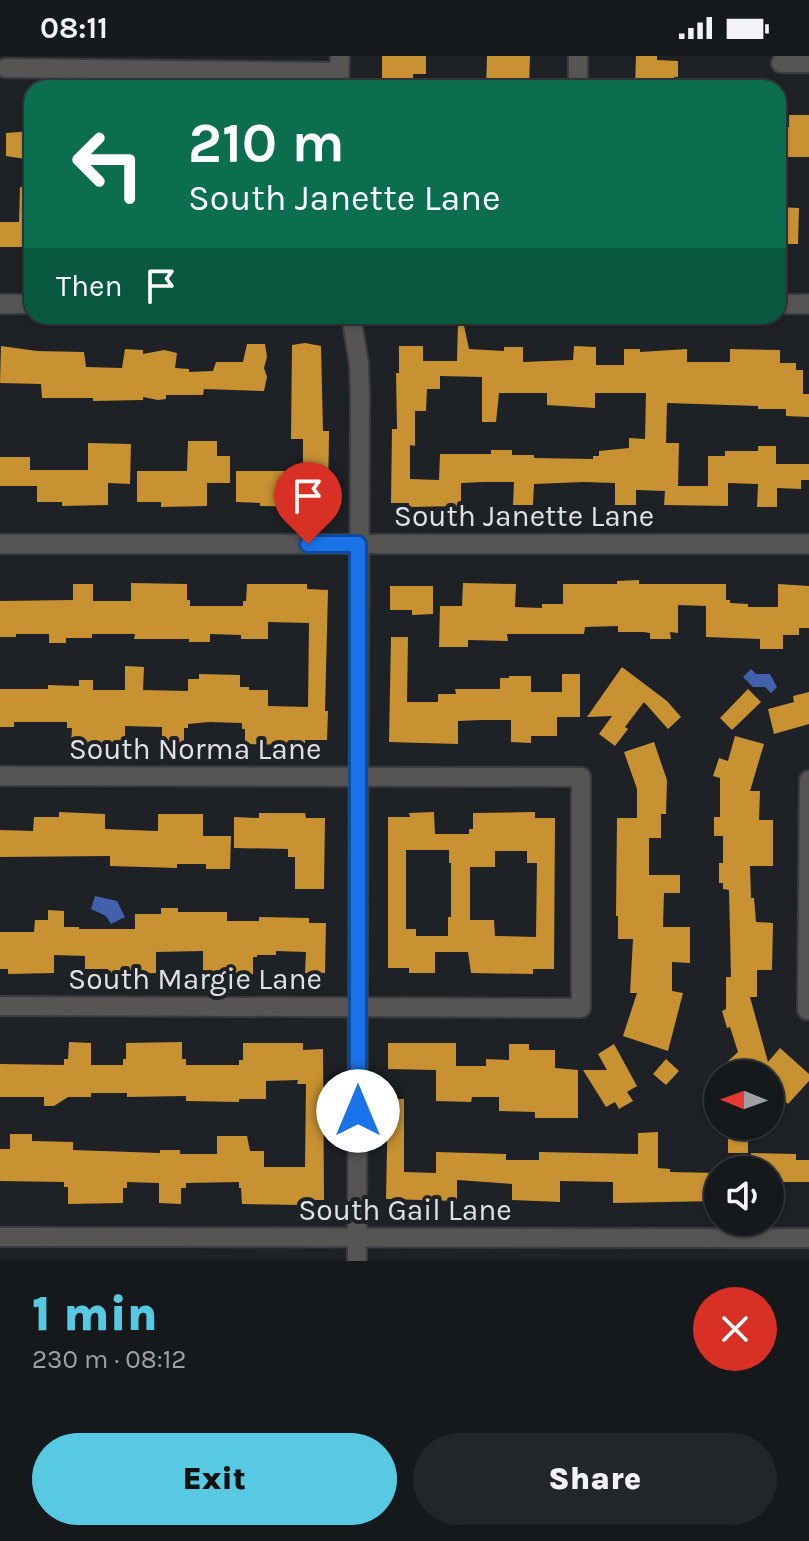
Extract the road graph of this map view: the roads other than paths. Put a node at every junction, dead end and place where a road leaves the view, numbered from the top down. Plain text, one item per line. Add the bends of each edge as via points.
1 (578, 56) edge
2 (781, 63) dead end
3 (809, 63) edge
4 (6, 68) dead end
5 (339, 72) edge
6 (578, 80) edge
7 (0, 304) edge
8 (24, 304) edge
9 (786, 304) edge
10 (809, 304) edge
11 (352, 324) edge
12 (0, 544) edge
13 (358, 544) junction
14 (809, 544) edge
15 (0, 776) edge
16 (358, 777) junction
17 (809, 780) edge
18 (0, 1006) edge
19 (359, 1007) junction
20 (581, 1008) joint
21 (808, 1010) edge
22 (0, 1237) edge
23 (358, 1238) junction
24 (809, 1238) edge
25 (357, 1261) edge

1 - 6 street
2 - 3 street
4 - 5 street
7 - 8 street
9 - 10 street
11 - 13 street via 359,364
12 - 13 street, South Janette Lane
13 - 14 street, South Janette Lane
13 - 16 street
15 - 16 street, South Norma Lane
16 - 19 street
16 - 20 street, South Norma Lane via 581,777
17 - 21 street
18 - 19 street, South Margie Lane
19 - 20 street, South Margie Lane
19 - 23 street
22 - 23 street, South Gail Lane
23 - 24 street, South Gail Lane
23 - 25 street

